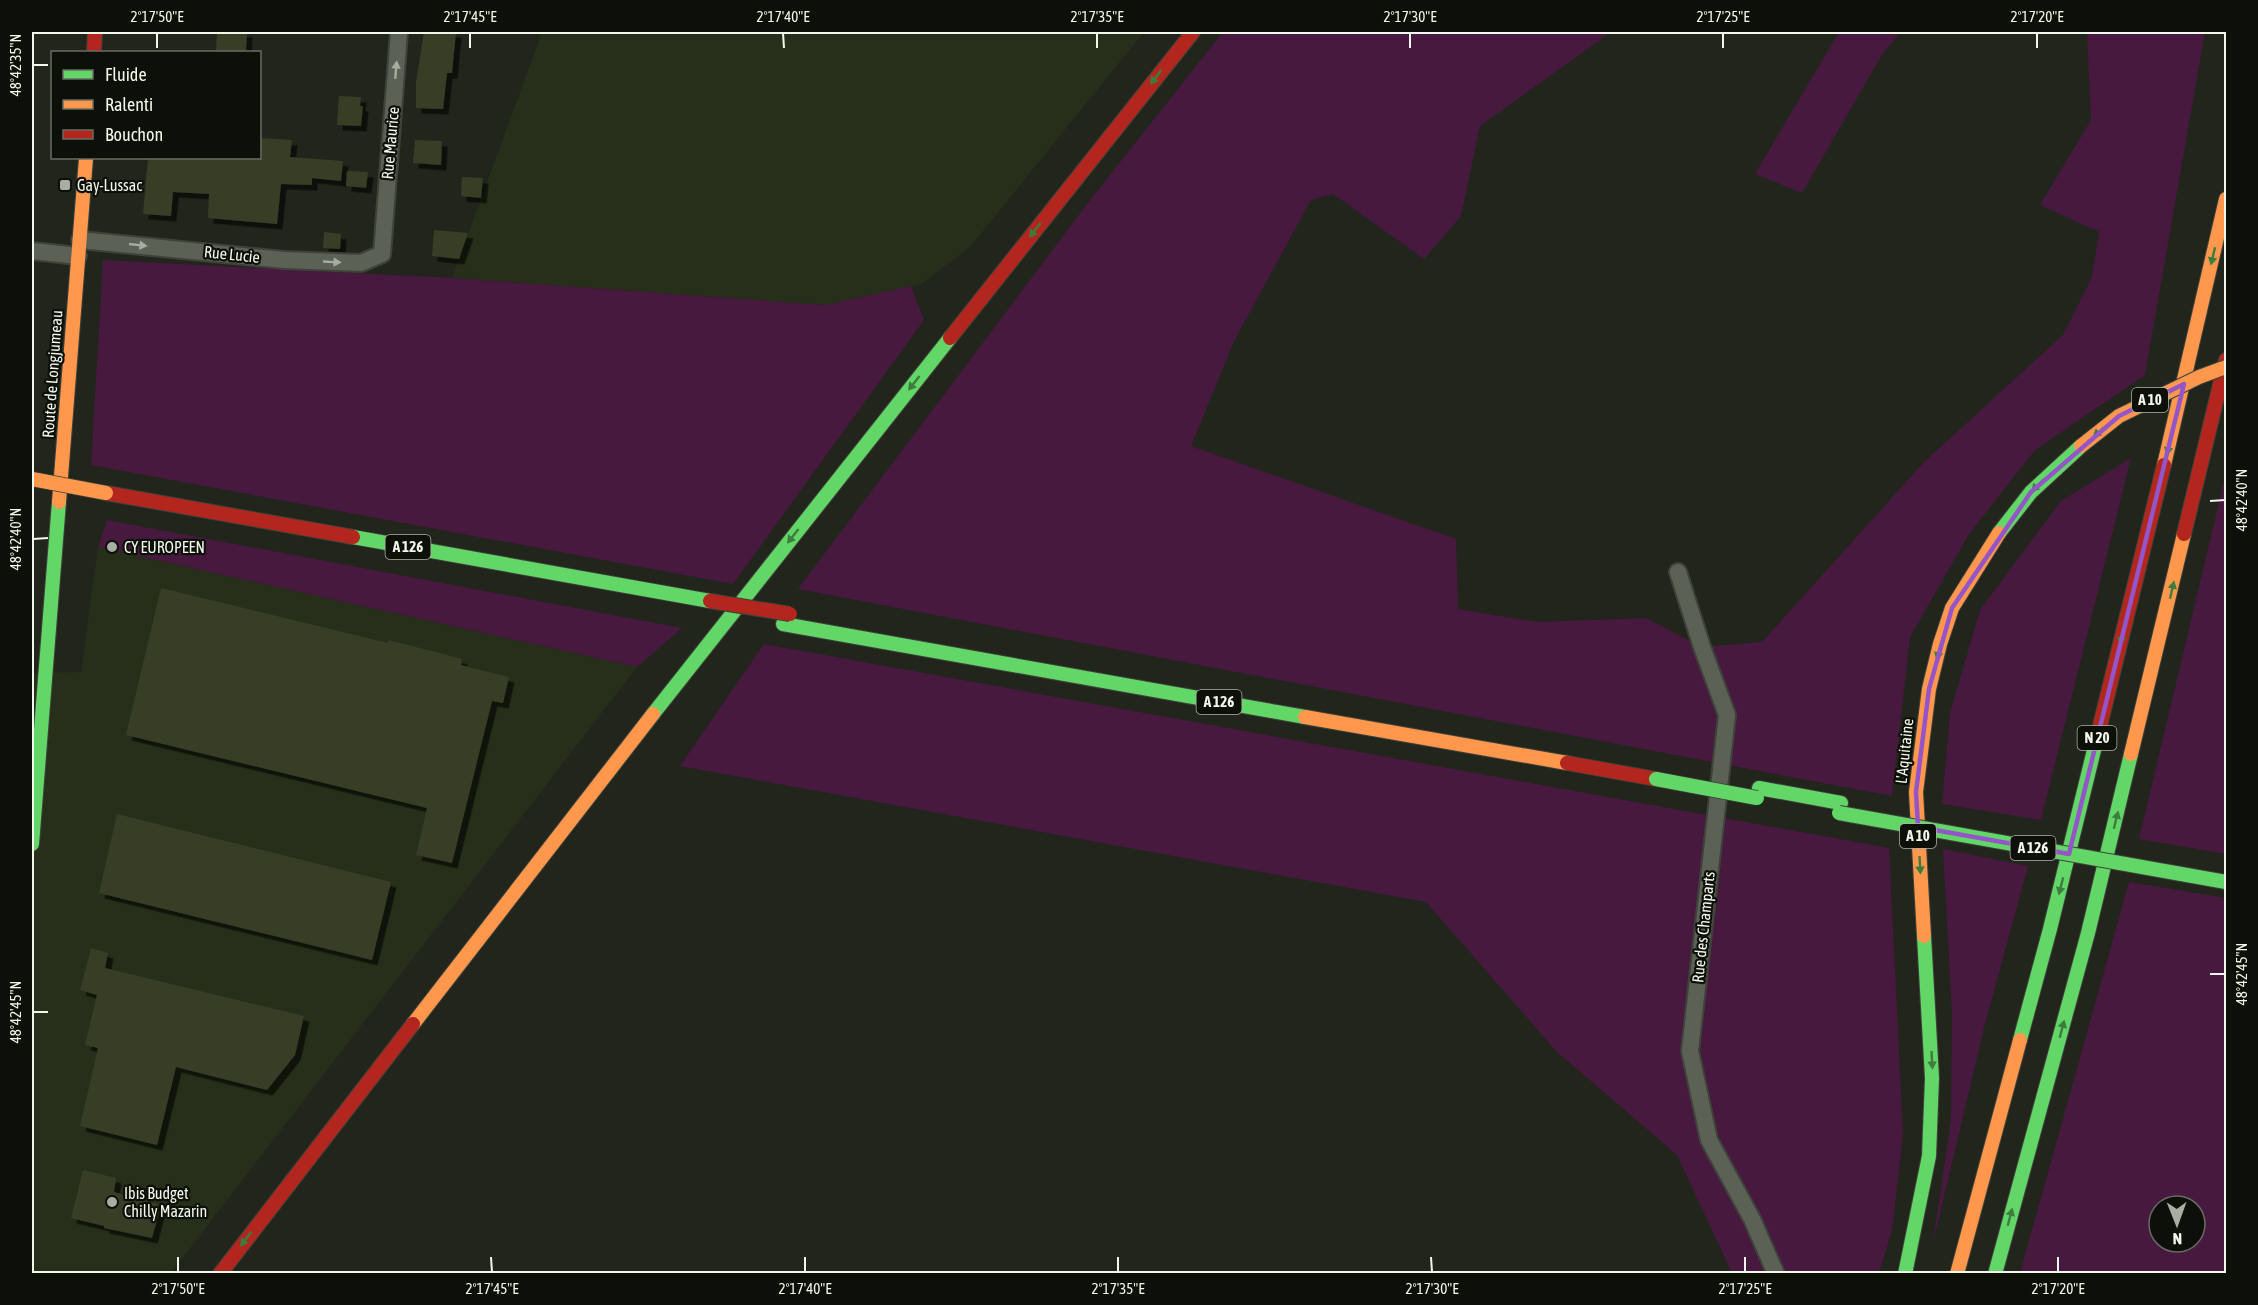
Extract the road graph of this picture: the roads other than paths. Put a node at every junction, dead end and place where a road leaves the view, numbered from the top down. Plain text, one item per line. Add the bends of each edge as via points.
1 (95, 32) edge
2 (399, 32) edge
3 (1193, 32) edge
4 (94, 51) edge
5 (86, 159) edge
6 (2226, 200) edge
7 (79, 248) junction
8 (32, 251) edge
9 (382, 254) joint
10 (2226, 360) edge
11 (2226, 367) edge
12 (32, 479) edge
13 (32, 489) edge
14 (106, 498) junction
15 (1678, 572) dead end
16 (39, 647) edge
17 (1840, 808) junction
18 (32, 844) edge
19 (2226, 872) edge
20 (2226, 882) edge
21 (220, 1274) edge
22 (1776, 1274) edge
23 (1905, 1274) edge
24 (1957, 1274) edge
25 (1995, 1274) edge

1 - 4 main road
9 -> 2 street, Rue Maurice
3 -> 21 main road via 709,641
5 - 7 main road, Route de Longjumeau
6 -> 24 main road, N 20 via 2050,928
7 - 8 street, Rue Lucie
7 -> 9 street, Rue Lucie via 362,263
7 - 16 main road, Route de Longjumeau
25 -> 10 main road, N 20 via 2088,933
11 -> 23 main road, L'Aquitaine / A 10, bridge via 2119,416 2081,446 2031,492 1976,568 1952,609 1929,689 1916,792 1932,1089 1929,1156
12 - 14 main road, A 126, bridge
13 - 14 main road, A 126
14 - 17 main road, A 126, bridge
15 - 22 street, Rue des Champarts via 1727,715 1690,1052 1709,1140 1752,1219
16 - 18 main road, Route de Longjumeau
17 - 19 main road, A 126
17 - 20 main road, A 126, bridge

